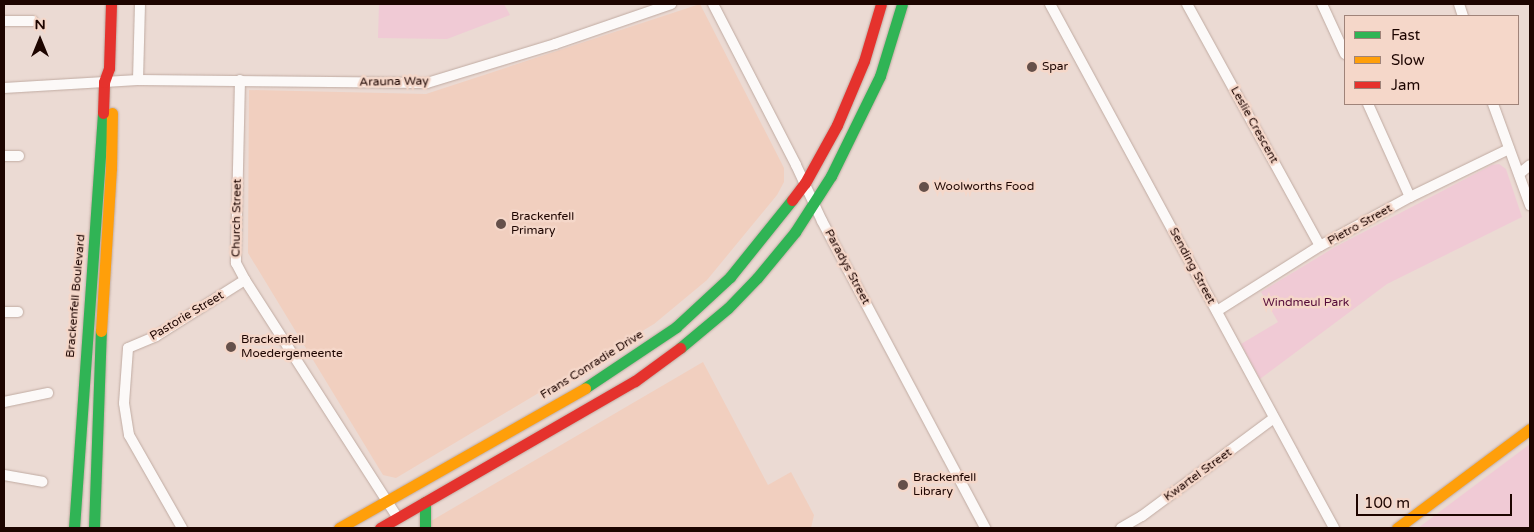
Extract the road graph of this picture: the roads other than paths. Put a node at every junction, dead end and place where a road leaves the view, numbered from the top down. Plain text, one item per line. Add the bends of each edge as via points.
1 (111, 4) edge
2 (140, 4) edge
3 (671, 4) edge
4 (713, 4) edge
5 (881, 4) edge
6 (902, 4) edge
7 (1050, 4) edge
8 (1187, 4) edge
9 (1322, 4) edge
10 (4, 21) edge
11 (34, 21) dead end
12 (1344, 52) edge
13 (138, 80) junction
14 (240, 80) junction
15 (108, 82) junction
16 (4, 88) edge
17 (1368, 105) edge
18 (1494, 105) edge
19 (1509, 149) junction
20 (4, 156) edge
21 (19, 156) dead end
22 (1530, 165) edge
23 (1519, 174) junction
24 (804, 183) junction
25 (1410, 197) junction
26 (814, 203) junction
27 (1530, 205) edge
28 (1320, 246) junction
29 (244, 280) junction
30 (1217, 311) junction
31 (4, 312) edge
32 (18, 312) dead end
33 (48, 393) dead end
34 (4, 402) edge
35 (1274, 418) junction
36 (1530, 429) edge
37 (4, 475) edge
38 (42, 482) dead end
39 (387, 501) junction
40 (425, 502) junction
41 (398, 518) junction
42 (74, 528) edge
43 (94, 528) edge
44 (182, 528) edge
45 (339, 528) edge
46 (380, 528) edge
47 (426, 528) edge
48 (985, 528) edge
49 (1121, 528) edge
50 (1334, 528) edge
51 (1397, 528) edge

1 - 15 street, Brackenfell Boulevard
2 - 13 street
3 - 14 street, Arauna Way via 435,82
4 - 24 street, Paradys Street
5 - 24 street, Frans Conradie Drive via 867,53 848,100
6 - 26 street via 880,76 844,153
7 - 30 street, Sending Street
8 - 28 street, Leslie Crescent
9 - 12 street
10 - 11 street
13 - 14 street, Arauna Way
13 - 15 street, Arauna Way
14 - 29 street, Church Street via 235,254
15 - 16 street, Arauna Way
15 - 42 street, Brackenfell Boulevard
15 - 43 street, Brackenfell Boulevard via 112,153 99,355
17 - 25 street
18 - 19 street
19 - 23 street
19 - 25 street, Pietro Street
20 - 21 street
22 - 23 street
23 - 27 street
24 - 26 street, Paradys Street
24 - 39 street, Frans Conradie Drive via 730,277 654,344 606,376
25 - 28 street, Pietro Street
26 - 40 street via 757,278 728,308 667,359 597,404
26 - 48 street, Paradys Street
28 - 30 street, Pietro Street
29 - 39 street, Church Street
29 - 44 street, Pastorie Street via 156,336 128,348 124,403 129,435
30 - 35 street, Sending Street
31 - 32 street
33 - 34 street
35 - 49 street, Kwartel Street via 1142,516
35 - 50 street, Sending Street
36 - 51 street
37 - 38 street
39 - 41 street, Church Street
39 - 45 street, Frans Conradie Drive
40 - 41 street
40 - 47 street
41 - 46 street

